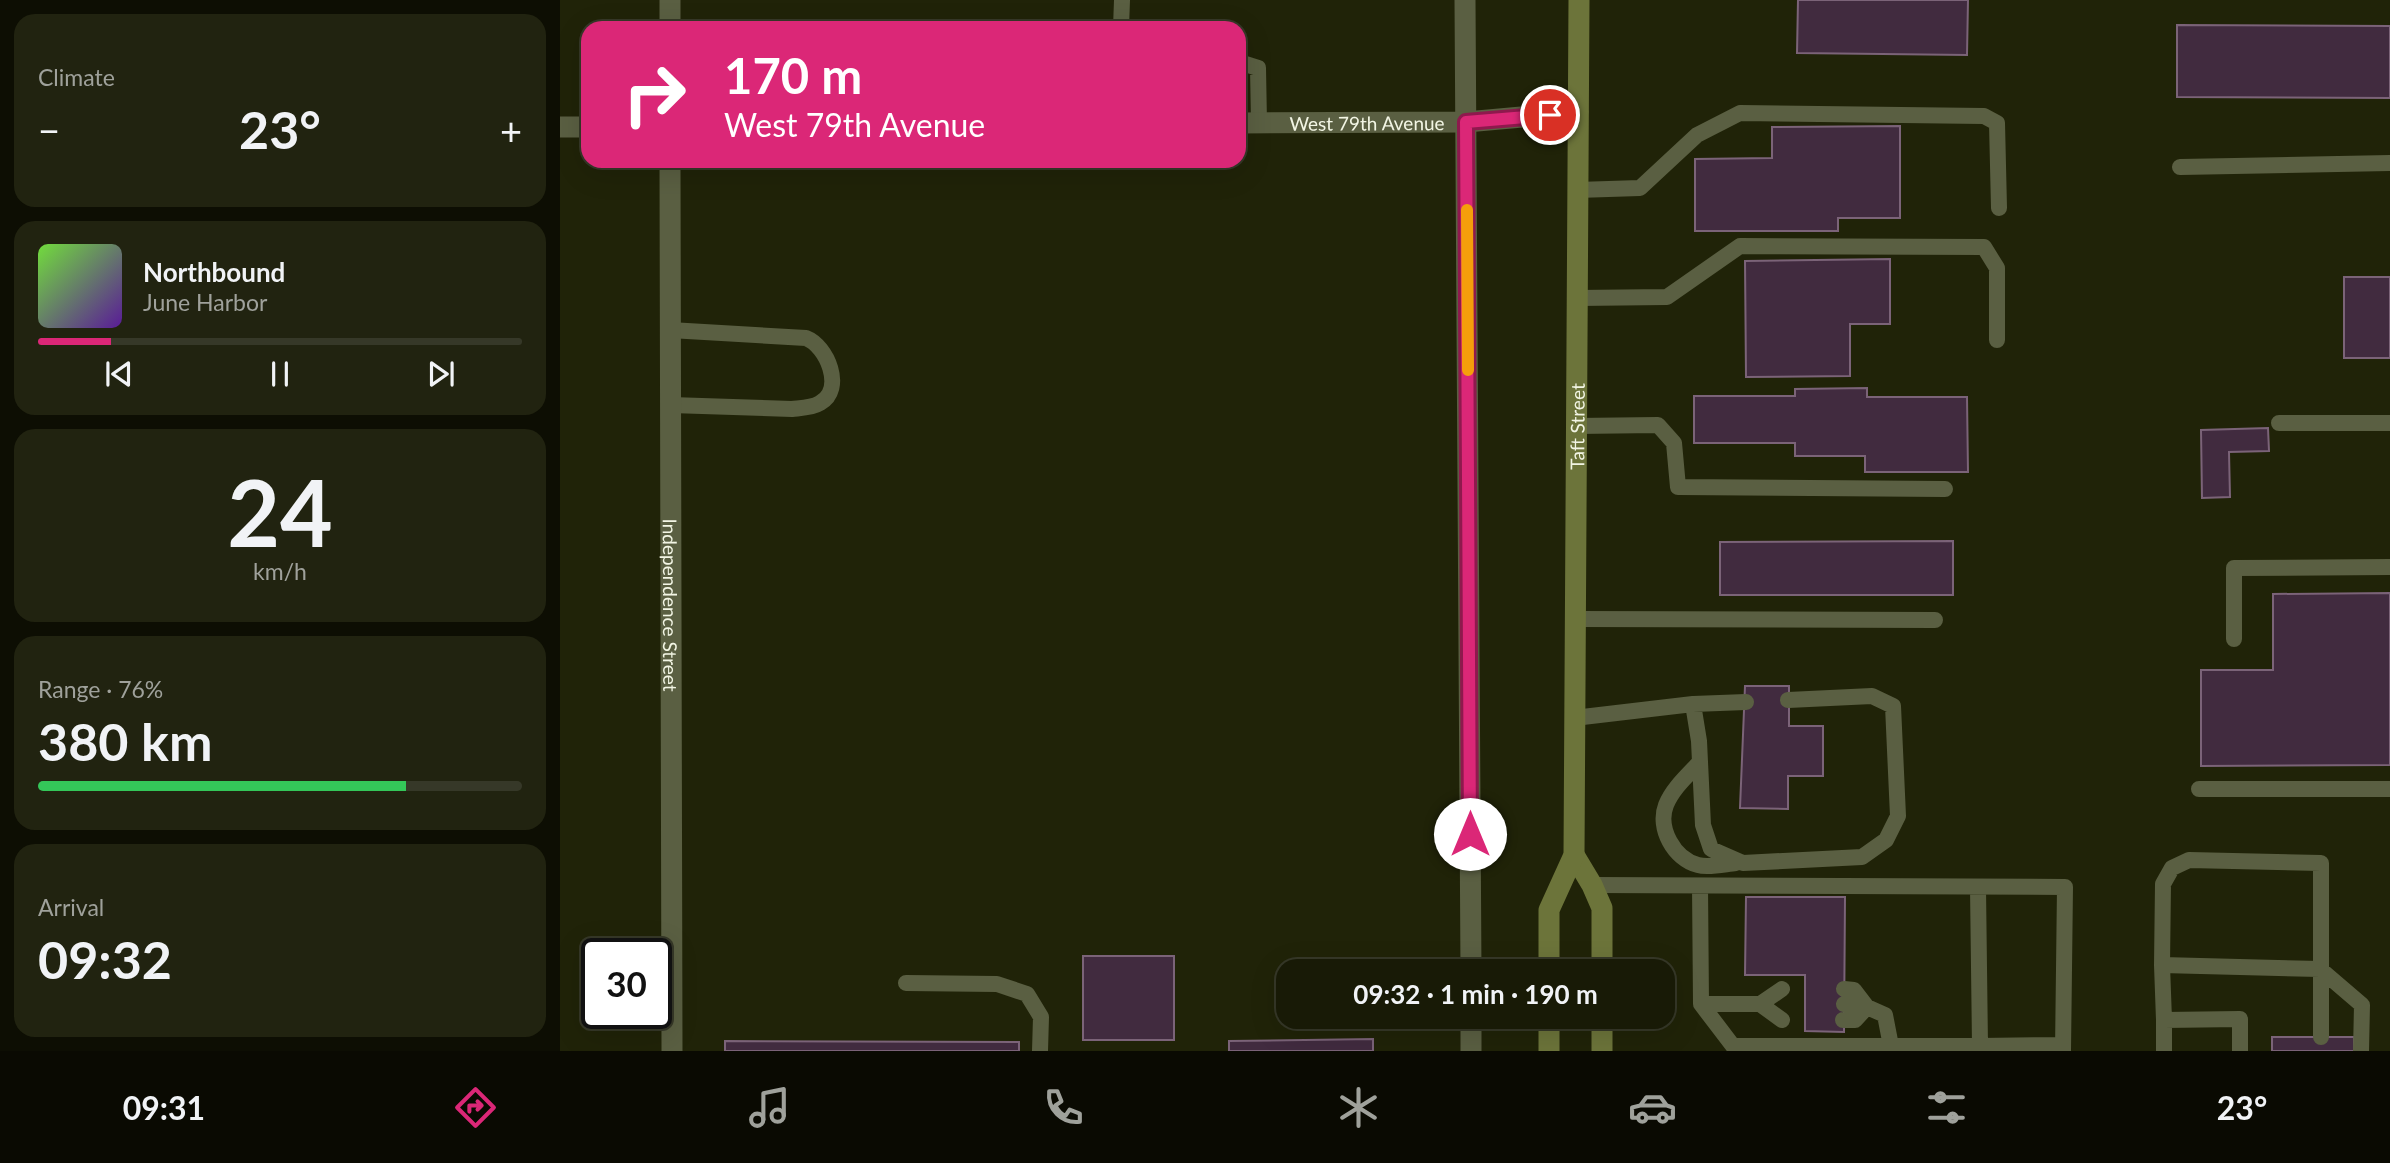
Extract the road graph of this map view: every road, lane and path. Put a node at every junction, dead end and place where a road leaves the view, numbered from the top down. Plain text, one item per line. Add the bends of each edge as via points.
1 (670, 0) edge
2 (1122, 0) edge
3 (1465, 0) edge
4 (1579, 0) edge
5 (670, 21) edge
6 (1121, 21) edge
7 (1246, 64) edge
8 (1578, 112) junction
9 (1466, 122) junction
10 (1249, 123) edge
11 (560, 127) edge
12 (581, 127) edge
13 (2390, 163) edge
14 (2179, 167) dead end
15 (670, 168) edge
16 (1577, 190) junction
17 (1999, 208) dead end
18 (1577, 298) junction
19 (670, 330) junction
20 (1997, 340) dead end
21 (671, 405) junction
22 (2279, 423) dead end
23 (2390, 423) edge
24 (1576, 426) junction
25 (1945, 489) dead end
26 (2390, 567) edge
27 (1575, 619) junction
28 (1935, 620) dead end
29 (2234, 639) dead end
30 (1788, 700) dead end
31 (1746, 702) dead end
32 (1693, 704) junction
33 (1574, 718) junction
34 (1700, 762) junction
35 (2199, 789) dead end
36 (2390, 789) edge
37 (1574, 855) junction
38 (1743, 863) junction
39 (1592, 885) junction
40 (1700, 886) junction
41 (1978, 888) junction
42 (1471, 959) edge
43 (1549, 959) edge
44 (1602, 959) edge
45 (2162, 965) junction
46 (2320, 969) junction
47 (906, 983) dead end
48 (1701, 1004) junction
49 (1760, 1004) junction
50 (1867, 1007) junction
51 (2164, 1020) junction
52 (1471, 1029) edge
53 (1549, 1029) edge
54 (1602, 1029) edge
55 (2321, 1037) dead end
56 (1891, 1046) junction
57 (1980, 1046) junction
58 (2063, 1048) edge
59 (671, 1051) edge
60 (1040, 1051) edge
61 (1471, 1051) edge
62 (1549, 1051) edge
63 (1602, 1051) edge
64 (2164, 1051) edge
65 (2240, 1051) edge
66 (2361, 1051) edge

1 - 5 street
2 - 6 lane
3 - 9 street
4 - 8 main road, Taft Street
7 - 10 lane via 1258,68
8 - 9 street, West 79th Avenue
8 - 16 main road, Taft Street
9 - 10 street, West 79th Avenue
9 - 42 street
11 - 12 street
13 - 14 lane
15 - 19 street, Independence Street
16 - 17 lane via 1640,188 1698,135 1740,113 1984,116 1997,123
16 - 18 main road, Taft Street
18 - 20 lane via 1667,298 1740,246 1984,247 1997,268
18 - 24 main road, Taft Street
19 - 21 street, Independence Street
19 - 21 lane via 816,341 824,350 831,380 821,403 808,407
21 - 59 street, Independence Street
22 - 23 lane
24 - 25 lane via 1658,425 1674,443 1678,487
24 - 27 main road, Taft Street
26 - 29 lane via 2234,568
27 - 28 lane
27 - 33 main road, Taft Street
30 - 38 lane via 1872,696 1893,706 1898,816 1886,840 1861,857
31 - 32 lane
32 - 33 lane
32 - 34 lane
33 - 37 main road, Taft Street
34 - 38 lane via 1703,825 1711,849
34 - 38 lane via 1665,807 1669,842 1684,858 1699,865
35 - 36 lane
37 - 39 main road
37 - 43 main road, Taft Street via 1549,910
39 - 40 lane
39 - 44 main road via 1602,908
40 - 41 lane
40 - 48 lane
41 - 57 lane
41 - 58 lane via 2065,887
45 - 46 lane
45 - 46 lane via 2163,884 2172,868 2189,860 2320,863
45 - 51 lane
46 - 55 lane
46 - 66 lane via 2362,1005
47 - 60 lane via 997,984 1027,994 1041,1017
48 - 49 lane
48 - 56 lane via 1733,1046
49 - 49 lane via 1782,1004
50 - 50 lane via 1854,990 1844,1004 1855,1020
50 - 56 lane via 1885,1015
51 - 64 lane
51 - 65 lane via 2240,1019
52 - 61 street
53 - 62 main road
54 - 63 main road
56 - 57 lane
57 - 58 lane

